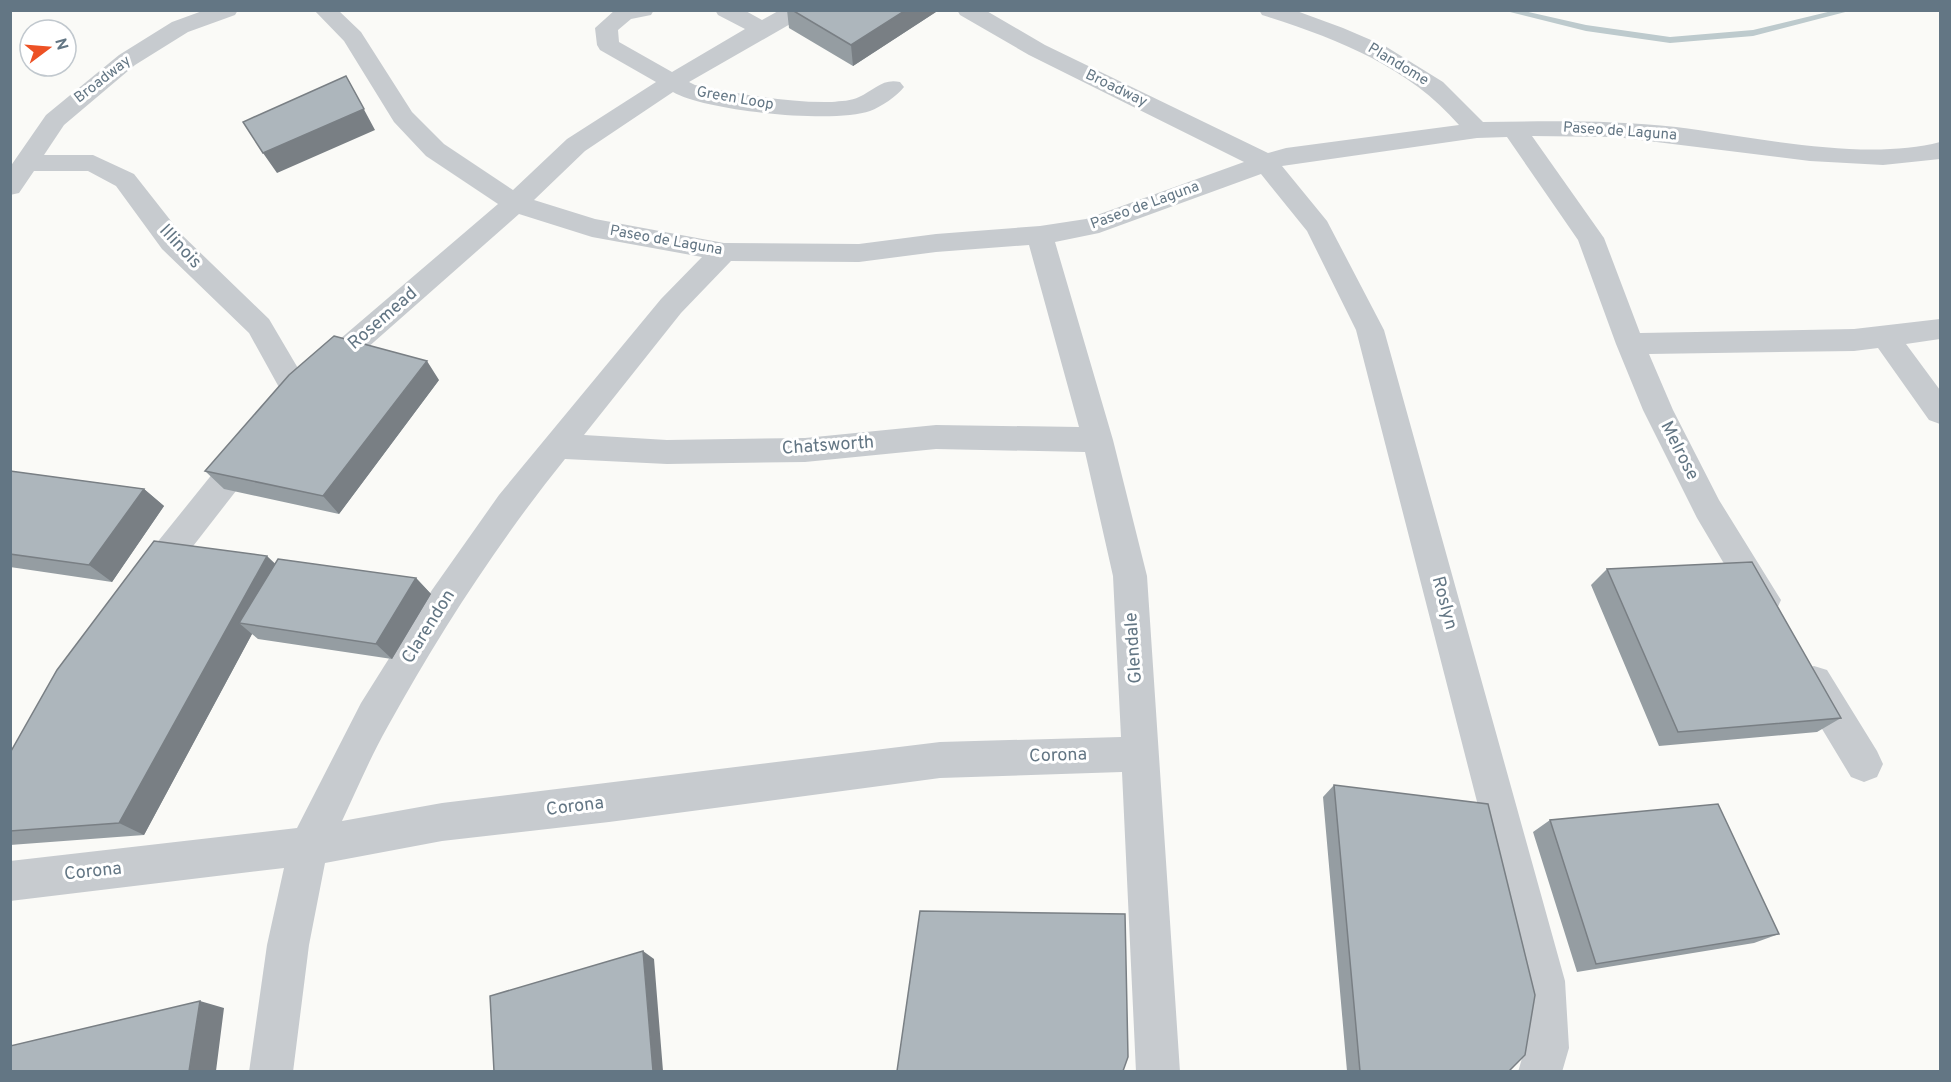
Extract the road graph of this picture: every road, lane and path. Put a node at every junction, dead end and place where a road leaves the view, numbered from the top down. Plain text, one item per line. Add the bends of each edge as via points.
1 (160, 10) edge
2 (227, 10) edge
3 (325, 10) edge
4 (643, 10) edge
5 (726, 10) edge
6 (798, 10) edge
7 (968, 10) edge
8 (1270, 10) edge
9 (180, 27) junction
10 (762, 29) junction
11 (672, 82) junction
12 (892, 87) dead end
13 (1514, 129) junction
14 (1477, 130) junction
15 (1941, 150) edge
16 (1265, 162) junction
17 (26, 163) junction
18 (10, 188) edge
19 (515, 203) junction
20 (1040, 235) junction
21 (724, 252) junction
22 (1941, 329) edge
23 (1885, 336) junction
24 (1630, 344) junction
25 (283, 411) junction
26 (1941, 412) edge
27 (1098, 440) junction
28 (558, 446) junction
29 (131, 601) edge
30 (1777, 621) edge
31 (1802, 662) edge
32 (1141, 754) junction
33 (1864, 764) dead end
34 (309, 846) junction
35 (10, 881) edge
36 (271, 1071) edge
37 (1158, 1071) edge
38 (1540, 1071) edge

1 - 9 street
2 - 9 street, Broadway
3 - 19 street, Paseo de Laguna via 353,37 403,117 435,150
4 - 11 street, Green Loop via 624,14 606,28 608,45
5 - 10 street
6 - 10 street, Rosemead
7 - 16 street, Broadway via 1036,50
8 - 14 street, Plandome via 1371,47 1436,88
9 - 17 street, Broadway via 127,60 55,120
10 - 11 street, Rosemead
11 - 12 street, Green Loop via 688,91 763,106 833,109 863,105
11 - 19 street, Rosemead via 576,145
13 - 14 street, Paseo de Laguna
13 - 15 street, Paseo de Laguna via 1616,129 1810,153 1883,157
13 - 24 street, Melrose via 1591,238
14 - 16 street, Paseo de Laguna
16 - 20 street, Paseo de Laguna via 1090,227
16 - 38 street, Roslyn via 1318,227 1370,330 1544,981 1547,1048
17 - 18 street, Broadway
17 - 25 street, Illinois via 93,163 125,180 172,242 259,326
19 - 21 street, Paseo de Laguna via 592,228
19 - 25 street, Rosemead
20 - 21 street, Paseo de Laguna via 859,253
20 - 27 street, Glendale
21 - 28 street, Clarendon via 670,306
22 - 23 street
23 - 24 street via 1854,340
23 - 26 street
24 - 30 street, Melrose via 1708,509
25 - 29 street, Rosemead
27 - 28 street, Chatsworth via 936,437 805,450 667,452
27 - 32 street, Glendale via 1130,576
28 - 34 street, Clarendon via 510,504 444,602 374,715
31 - 33 street
32 - 34 street, Corona via 940,760 442,822
32 - 37 street, Glendale
34 - 35 street, Corona
34 - 36 street, Clarendon via 288,945

